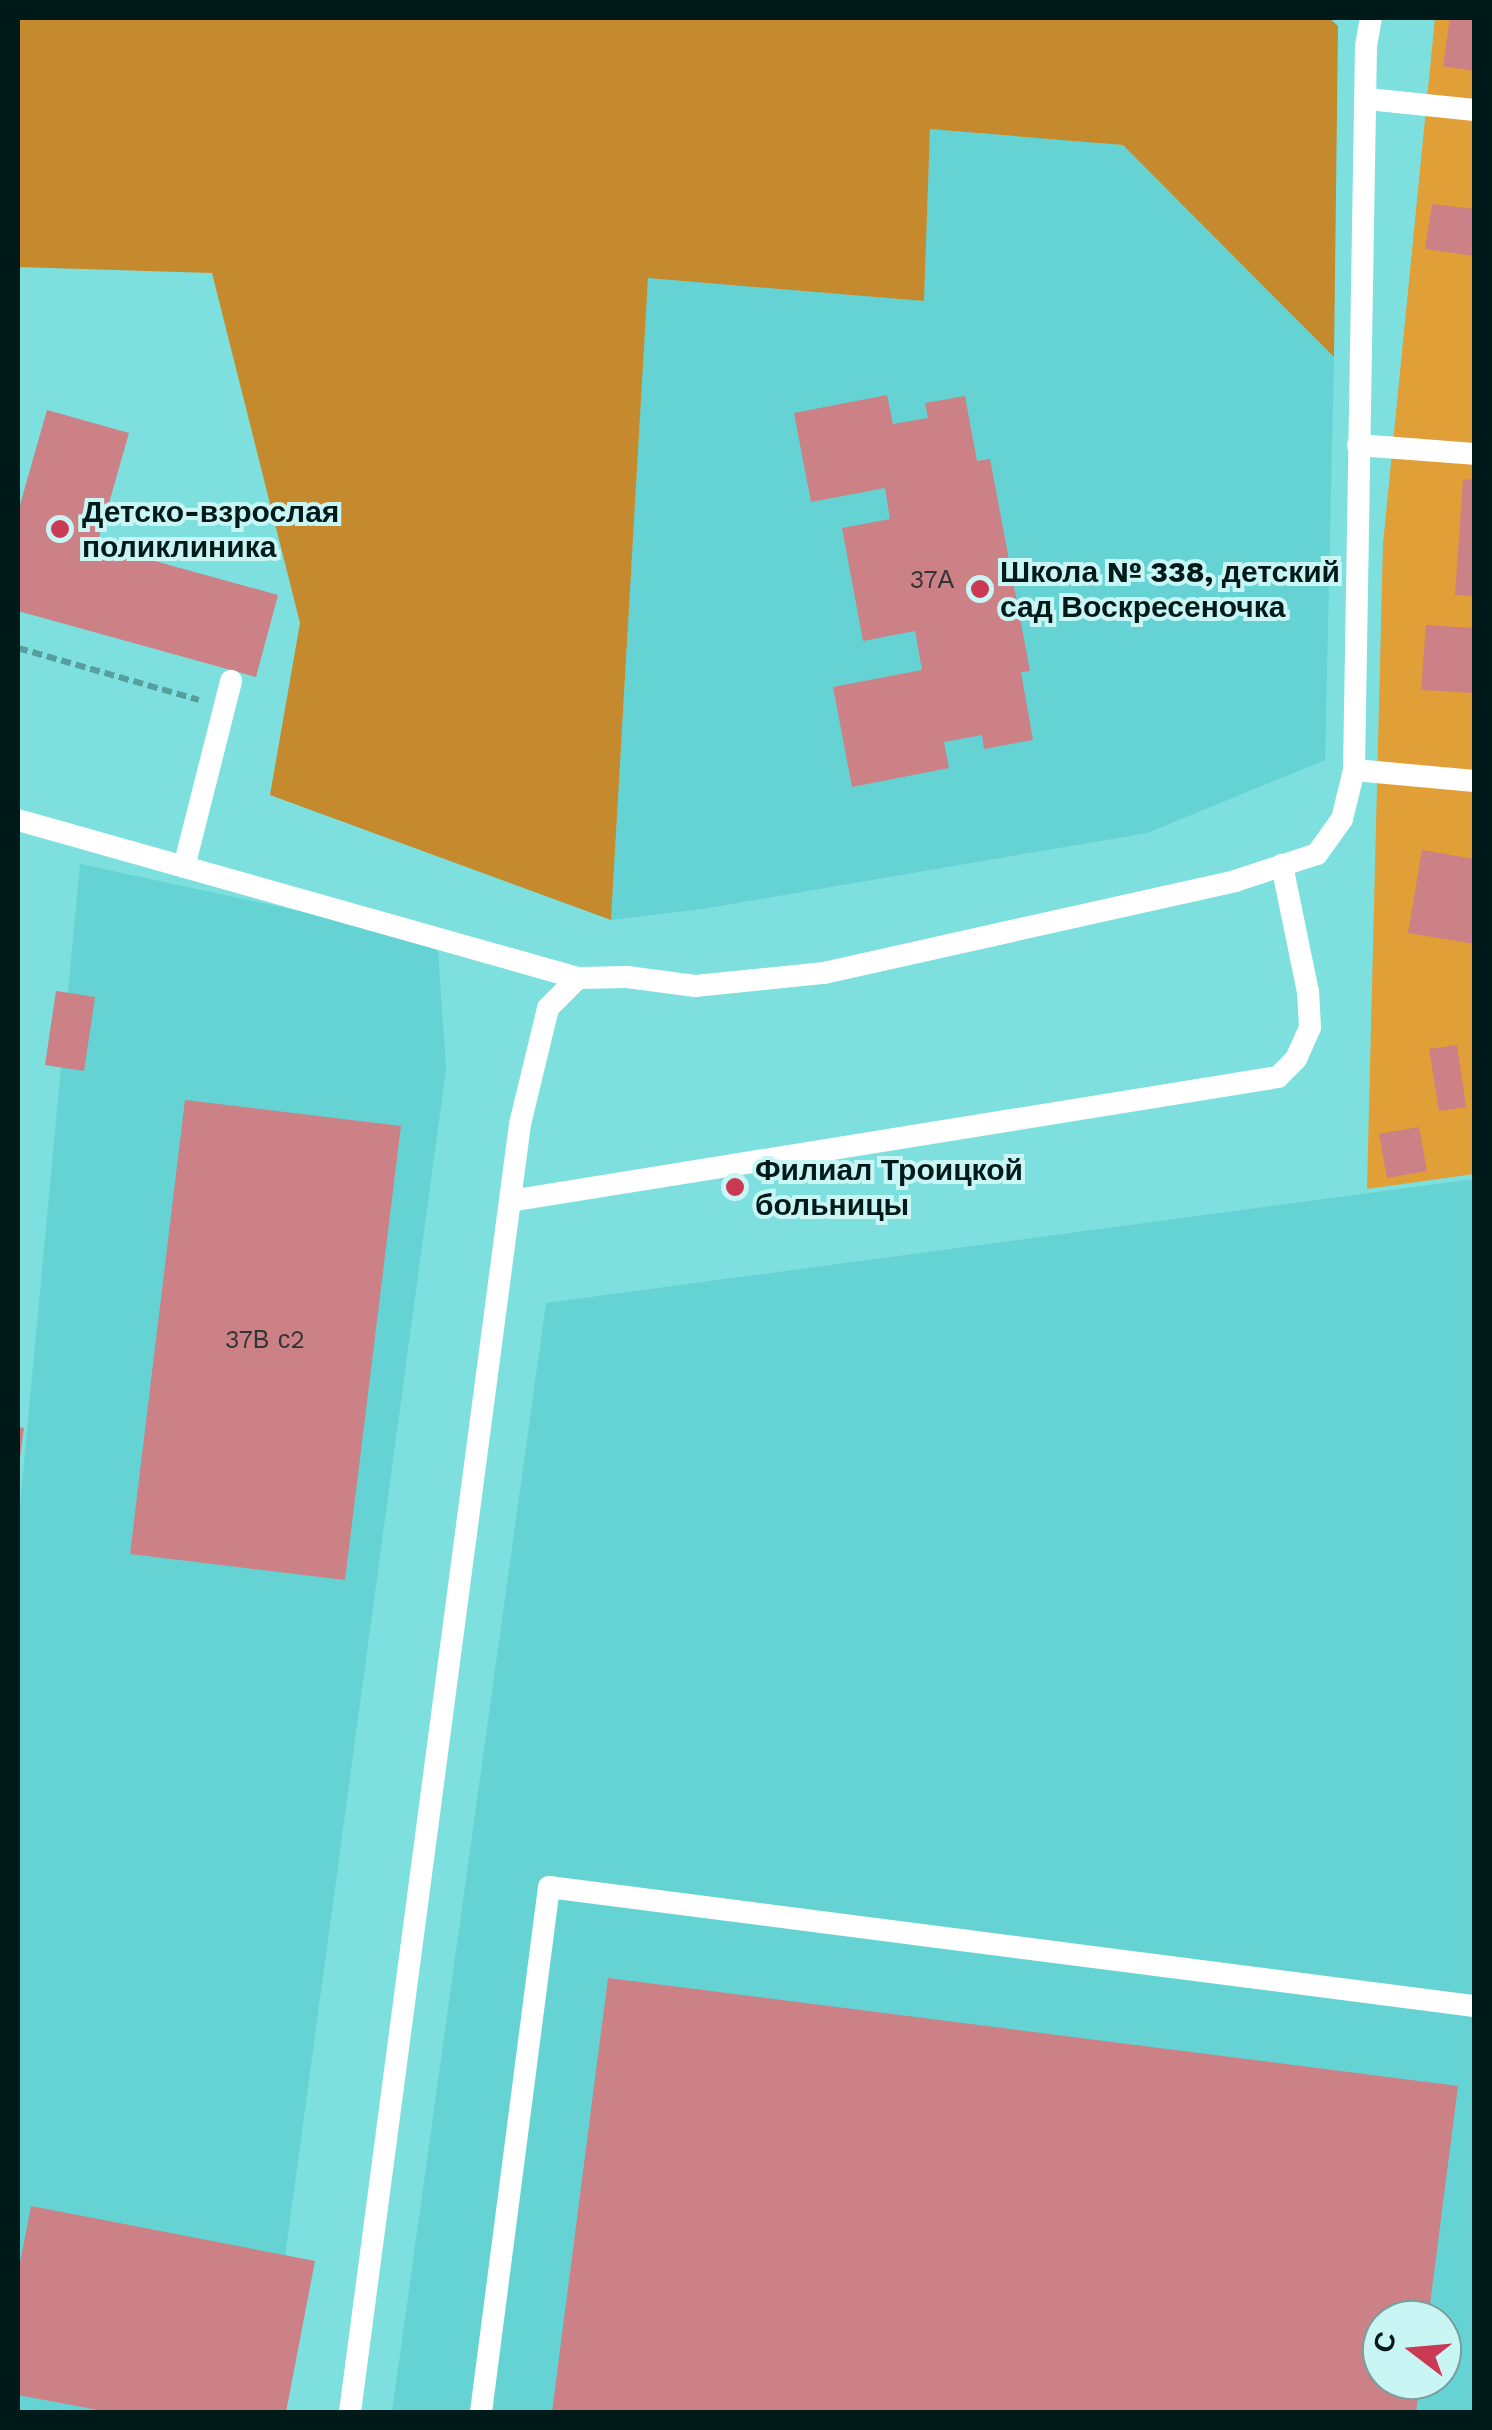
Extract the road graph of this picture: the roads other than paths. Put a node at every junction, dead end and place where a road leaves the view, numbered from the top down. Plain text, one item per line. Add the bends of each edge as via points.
1 (1371, 18) edge
2 (1368, 99) junction
3 (1474, 110) edge
4 (1358, 445) junction
5 (1474, 454) edge
6 (232, 681) dead end
7 (1354, 770) junction
8 (1474, 780) edge
9 (18, 820) edge
10 (1282, 865) junction
11 (184, 867) junction
12 (578, 978) junction
13 (510, 1201) junction
14 (1474, 2006) edge
15 (350, 2412) edge
16 (481, 2412) edge

1 - 2 lane
2 - 3 lane
2 - 4 lane
4 - 5 lane
4 - 7 lane
6 - 11 lane
7 - 8 lane
7 - 10 lane via 1342,819 1316,854
9 - 11 lane
10 - 12 lane via 824,973 695,986
10 - 13 lane via 1310,1028 1296,1059 1278,1077
11 - 12 lane
12 - 13 lane via 548,1008 520,1124
13 - 15 lane
14 - 16 lane via 549,1886

